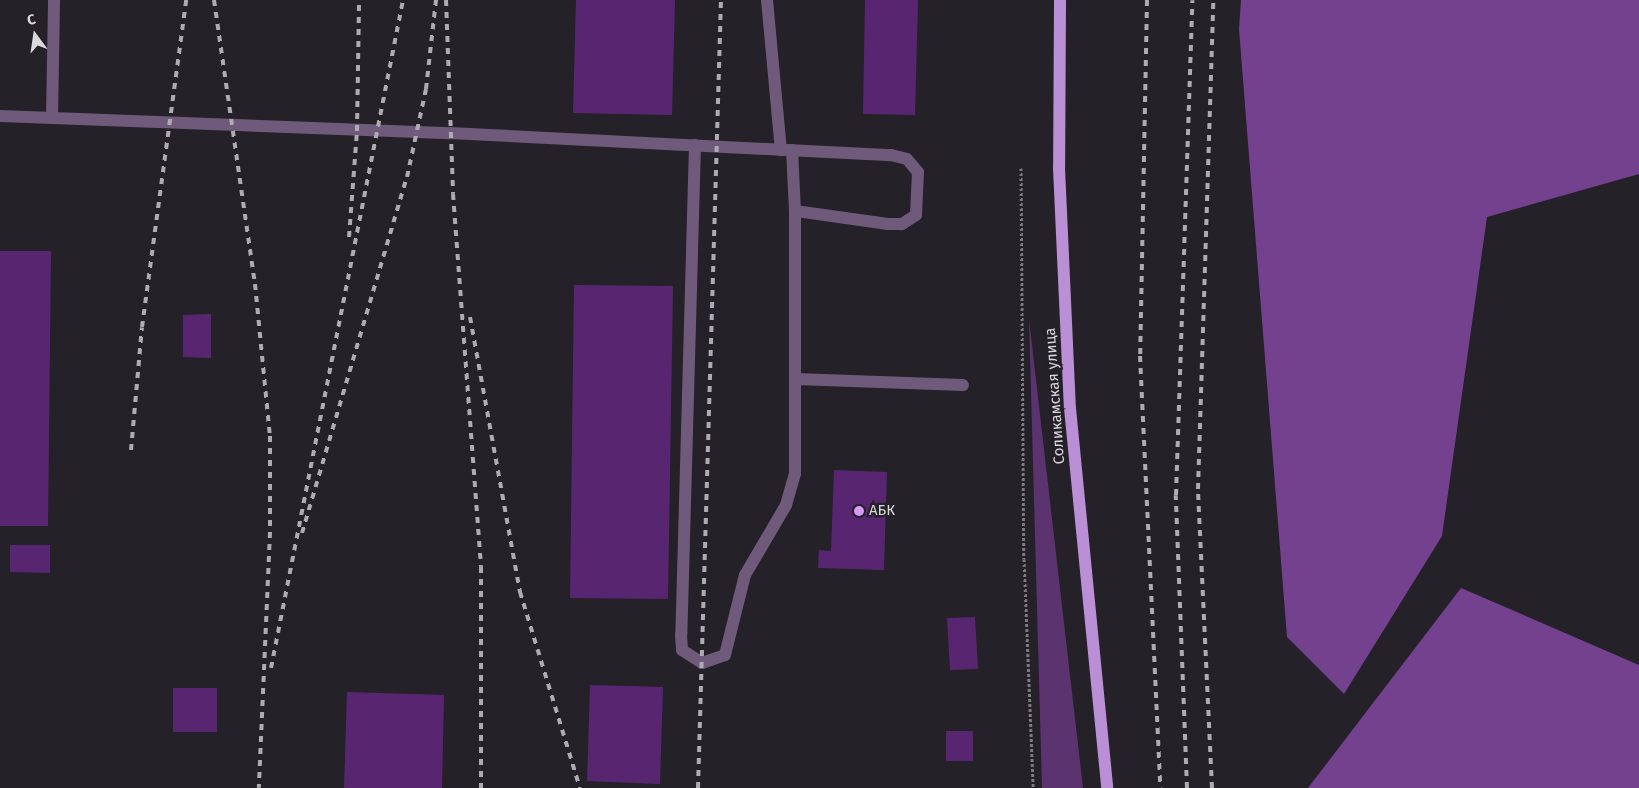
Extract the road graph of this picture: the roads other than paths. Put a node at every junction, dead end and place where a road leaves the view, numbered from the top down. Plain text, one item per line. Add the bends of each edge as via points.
1 (54, 0) edge
2 (768, 0) edge
3 (1060, 0) edge
4 (0, 116) edge
5 (52, 118) junction
6 (695, 145) junction
7 (787, 150) junction
8 (795, 211) junction
9 (796, 379) junction
10 (963, 385) dead end
11 (1107, 788) edge

1 - 5 lane
2 - 7 lane
3 - 11 main road, Соликамская улица via 1059,168 1070,408
4 - 5 lane
5 - 6 lane
6 - 7 lane
6 - 9 lane via 681,635 682,650 691,659 702,662 725,655 749,566 786,505 796,473
7 - 8 lane
7 - 8 lane via 899,156 913,164 920,182 919,210 902,224
8 - 9 lane
9 - 10 lane

